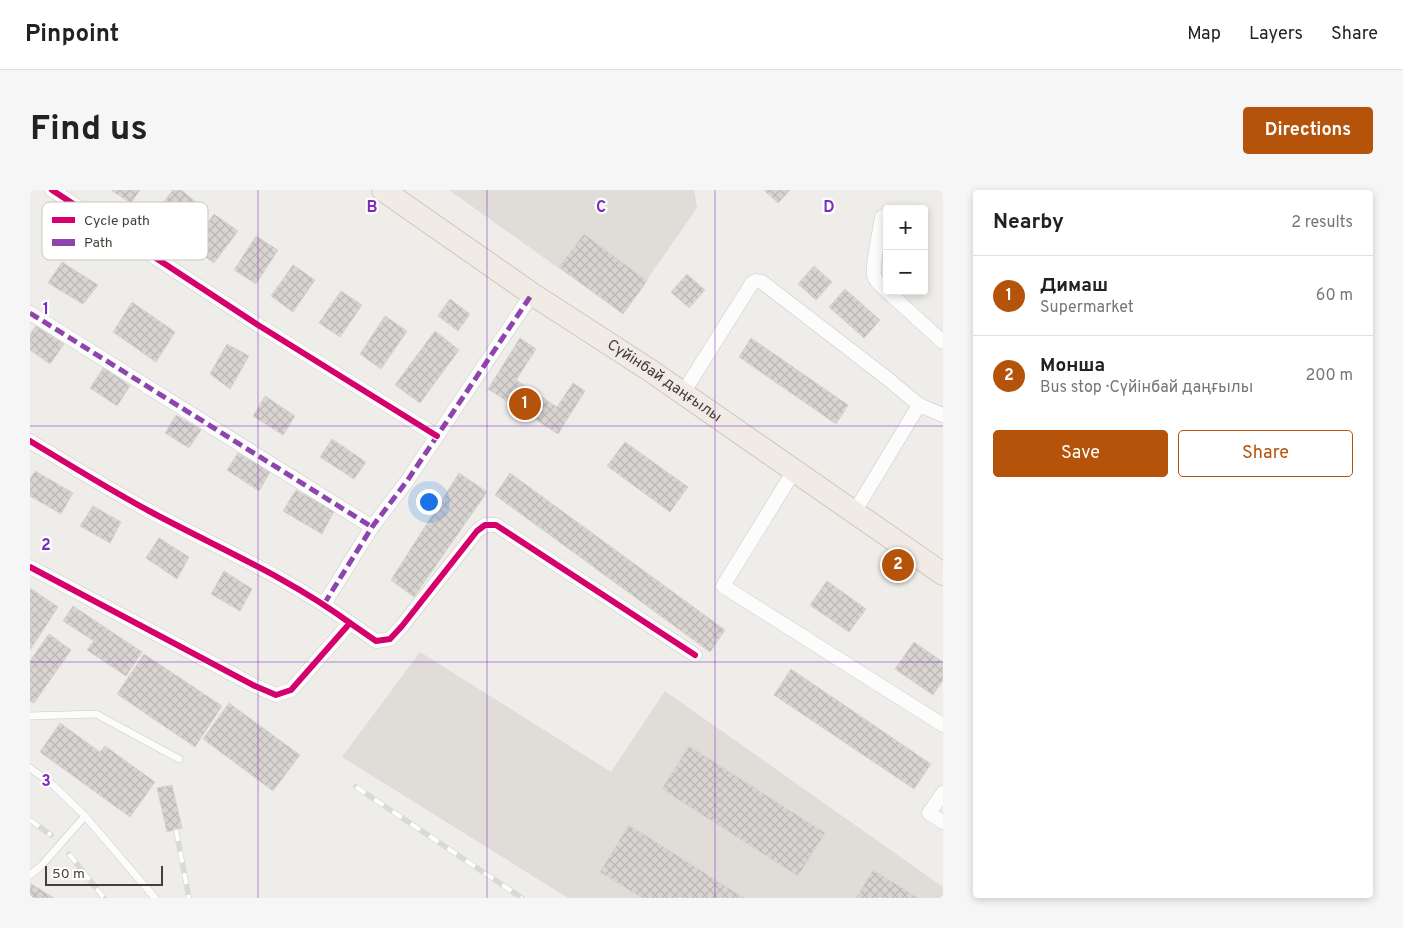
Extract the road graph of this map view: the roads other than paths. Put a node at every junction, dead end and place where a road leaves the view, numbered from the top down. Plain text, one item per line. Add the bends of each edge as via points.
1 (52, 190) edge
2 (383, 190) edge
3 (70, 202) edge
4 (882, 217) dead end
5 (159, 260) edge
6 (883, 287) edge
7 (532, 294) junction
8 (891, 295) edge
9 (30, 313) edge
10 (943, 342) edge
11 (683, 393) junction
12 (919, 405) junction
13 (943, 415) edge
14 (437, 436) junction
15 (30, 441) edge
16 (794, 471) junction
17 (855, 512) junction
18 (372, 526) junction
19 (30, 567) edge
20 (943, 574) edge
21 (324, 604) junction
22 (350, 623) junction
23 (695, 655) dead end
24 (30, 716) edge
25 (943, 725) edge
26 (179, 759) dead end
27 (30, 768) edge
28 (943, 793) edge
29 (85, 816) junction
30 (943, 822) edge
31 (30, 875) edge
32 (156, 898) edge

1 - 3 street
2 - 7 main road, Сүйінбай даңғылы
4 - 6 street via 874,276
5 - 14 street
7 - 11 main road, Сүйінбай даңғылы
7 - 14 street
8 - 10 street
9 - 18 street
11 - 12 street via 755,281 762,282
11 - 16 main road, Сүйінбай даңғылы
12 - 13 street
12 - 17 street
14 - 18 street
15 - 21 street via 150,511
16 - 17 main road, Сүйінбай даңғылы
16 - 25 street via 723,586
17 - 20 main road, Сүйінбай даңғылы
18 - 21 street
19 - 22 street via 276,695 291,690
21 - 22 street
22 - 23 street via 376,641 390,638 477,531 485,525 496,524
24 - 26 lane via 96,714
27 - 29 lane
28 - 30 street via 930,814
29 - 31 lane
29 - 32 lane

